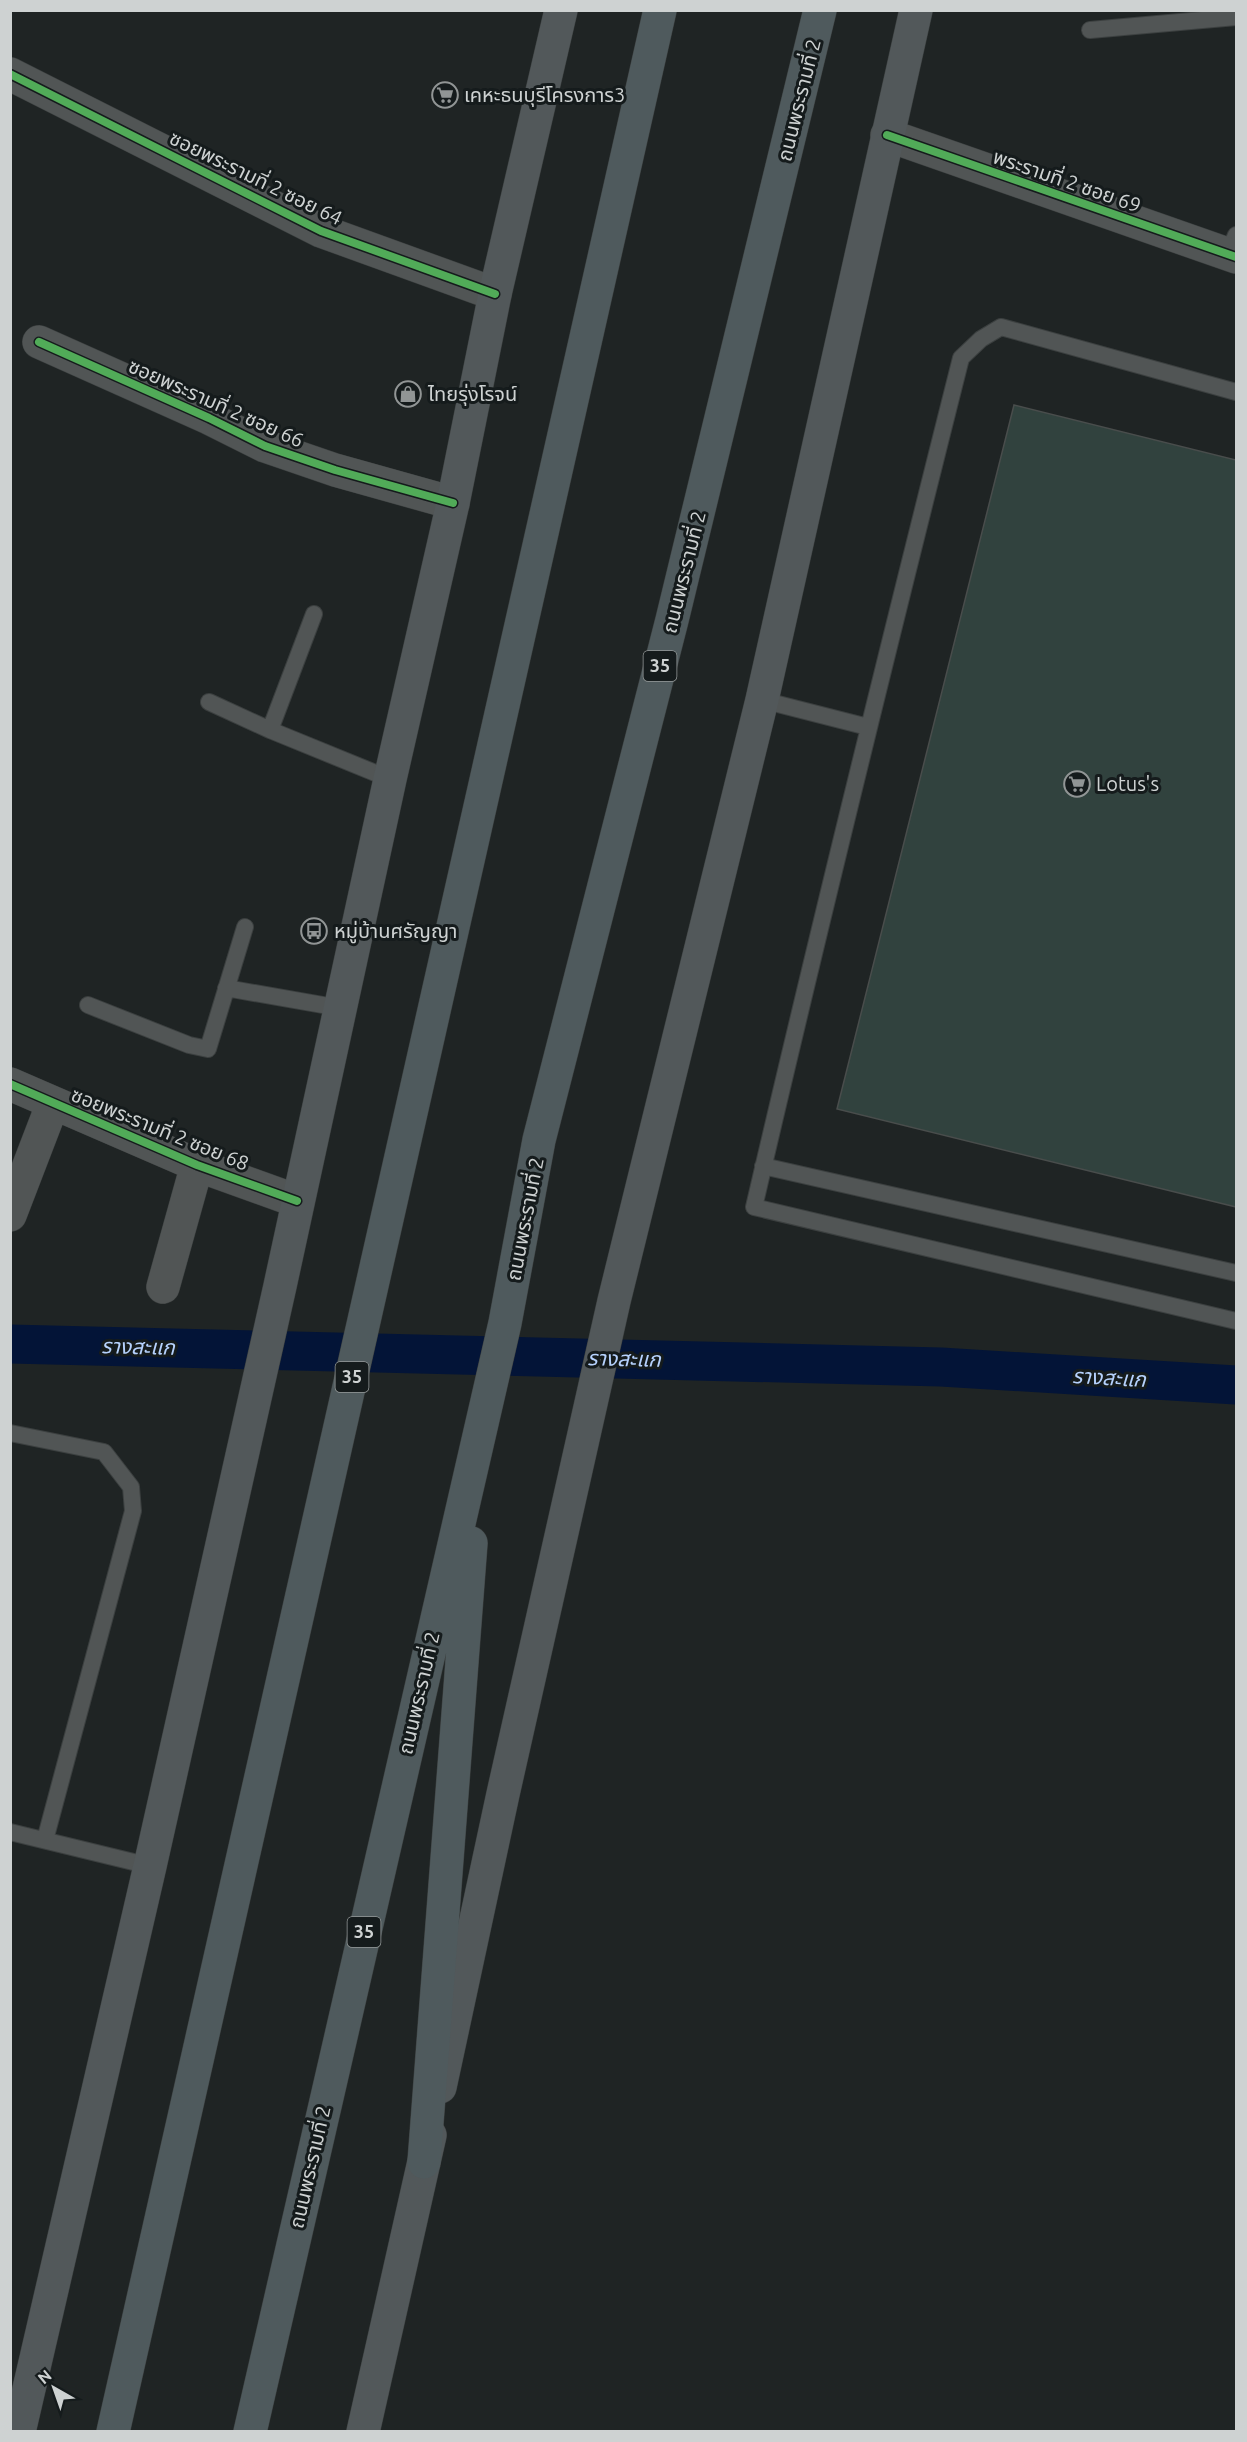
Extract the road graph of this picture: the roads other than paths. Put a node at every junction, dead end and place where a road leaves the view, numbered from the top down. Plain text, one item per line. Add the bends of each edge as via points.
1 (561, 10) edge
2 (660, 10) edge
3 (820, 10) edge
4 (916, 10) edge
5 (1236, 16) edge
6 (1090, 30) dead end
7 (10, 74) edge
8 (887, 135) junction
9 (1234, 248) edge
10 (495, 294) junction
11 (39, 342) dead end
12 (1236, 392) edge
13 (453, 503) junction
14 (314, 614) dead end
15 (762, 700) junction
16 (208, 702) dead end
17 (868, 727) junction
18 (270, 730) junction
19 (390, 779) junction
20 (245, 927) dead end
21 (226, 988) junction
22 (88, 1005) dead end
23 (339, 1008) junction
24 (10, 1084) edge
25 (53, 1103) junction
26 (197, 1165) junction
27 (764, 1166) junction
28 (297, 1201) junction
29 (10, 1215) edge
30 (1236, 1273) edge
31 (164, 1287) dead end
32 (1236, 1321) edge
33 (10, 1433) edge
34 (479, 1433) junction
35 (10, 1832) edge
36 (45, 1840) junction
37 (150, 1866) junction
38 (424, 2162) junction
39 (19, 2432) edge
40 (113, 2432) edge
41 (250, 2432) edge
42 (363, 2432) edge

1 - 10 main road
2 - 40 highway, 35
3 - 34 highway, ถนนพระรามที่ 2 / 35 via 675,608 539,1140 505,1323
4 - 8 main road
5 - 6 lane
7 - 10 street, ซอยพระรามที่ 2 ซอย 64 via 321,231
8 - 9 street, พระรามที่ 2 ซอย 69
8 - 15 main road
10 - 13 main road
11 - 13 street, ซอยพระรามที่ 2 ซอย 66 via 265,446
12 - 17 lane via 1000,327 981,339 961,358
13 - 19 main road
14 - 18 lane
15 - 17 lane
15 - 38 main road via 614,1301
16 - 18 lane
17 - 27 lane
18 - 19 lane
19 - 23 main road
20 - 21 lane
21 - 22 lane via 208,1049
21 - 23 lane
23 - 28 main road
24 - 25 street, ซอยพระรามที่ 2 ซอย 68
25 - 26 street, ซอยพระรามที่ 2 ซอย 68
25 - 29 street
26 - 28 street, ซอยพระรามที่ 2 ซอย 68
26 - 31 street
27 - 30 lane
27 - 32 lane via 754,1207
28 - 37 main road
33 - 36 lane via 104,1452 131,1487 133,1511
34 - 38 highway
34 - 41 highway, ถนนพระรามที่ 2 / 35
35 - 36 lane
36 - 37 lane
37 - 39 main road
38 - 42 main road

